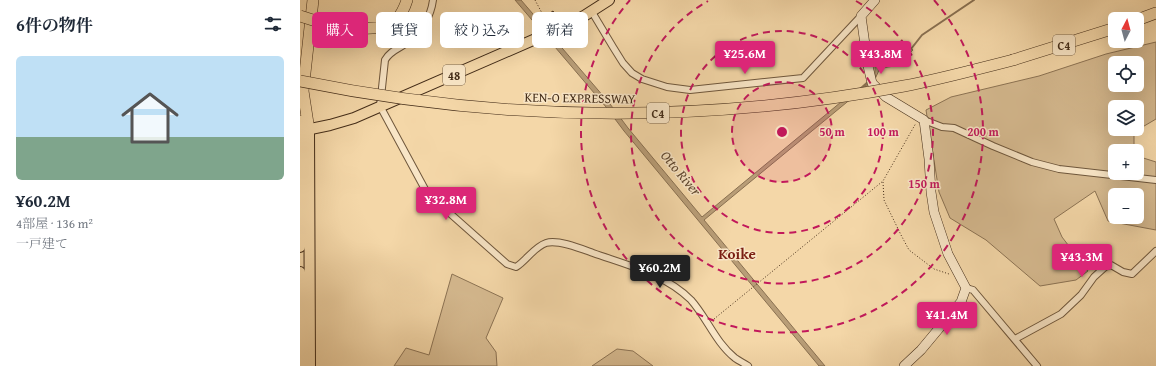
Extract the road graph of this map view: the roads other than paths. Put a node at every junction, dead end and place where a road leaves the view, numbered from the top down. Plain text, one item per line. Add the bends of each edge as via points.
1 (313, 0) edge
2 (407, 0) edge
3 (433, 0) edge
4 (609, 0) edge
5 (875, 2) edge
6 (592, 12) junction
7 (1156, 13) edge
8 (300, 16) edge
9 (861, 16) junction
10 (1144, 17) edge
11 (1108, 30) edge
12 (300, 81) edge
13 (380, 106) junction
14 (922, 119) junction
15 (302, 128) edge
16 (1156, 180) edge
17 (300, 247) edge
18 (1156, 251) edge
19 (300, 272) edge
20 (966, 288) junction
21 (1015, 339) junction
22 (301, 366) edge
23 (310, 366) edge
24 (748, 366) edge
25 (904, 366) edge
26 (1036, 366) edge

1 - 15 highway via 303,91
2 - 8 highway, bridge via 395,21 384,26 362,29
3 - 13 street via 427,18 416,36 388,54 385,60
4 - 6 main road, 48
5 - 9 street
6 - 9 street via 623,63 632,73 667,87 690,90 803,78
6 - 13 main road, 48 via 542,37
7 - 10 highway
9 - 14 street via 872,83 886,97
11 - 12 highway, KEN-O EXPRESSWAY / C4, bridge via 1013,60 906,86 756,107 662,113 603,114 490,109 390,97
13 - 15 main road, 48 via 330,126
13 - 24 street via 427,193 507,264 516,267 522,264 546,242 566,244 647,272 660,278 691,301 721,342
14 - 16 street via 942,127 954,128 1032,162 1058,169
14 - 20 street via 930,159 934,212 948,254
15 - 17 main road
15 - 23 main road
18 - 21 street via 1132,274 1111,265 1106,267 1061,314
19 - 22 main road
20 - 21 street via 973,290
20 - 25 street via 961,302 954,311
21 - 26 street

